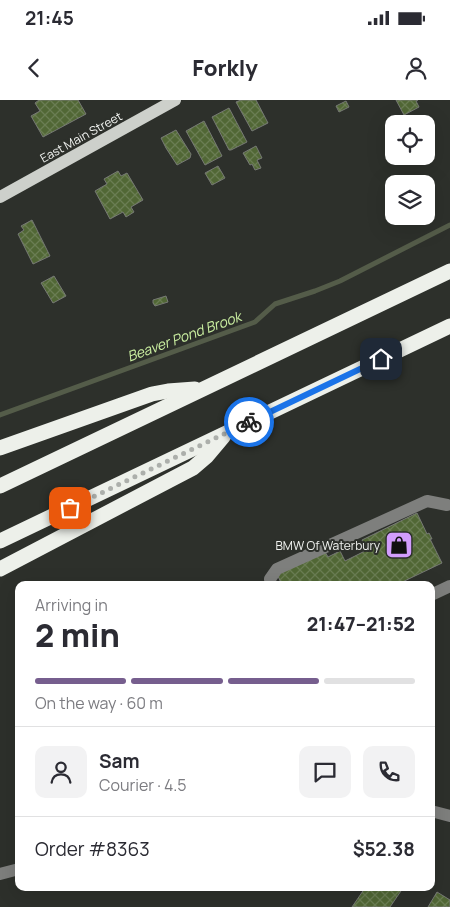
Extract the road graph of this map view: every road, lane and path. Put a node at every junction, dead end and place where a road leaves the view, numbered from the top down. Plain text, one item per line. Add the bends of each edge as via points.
1 (175, 100) edge
2 (0, 197) edge
3 (450, 271) edge
4 (450, 326) edge
5 (204, 388) junction
6 (226, 433) junction
7 (0, 448) edge
8 (0, 486) edge
9 (449, 507) edge
10 (0, 541) edge
11 (0, 569) edge
12 (270, 581) edge
13 (450, 586) edge
14 (435, 593) edge
15 (435, 812) edge
16 (450, 816) edge
17 (15, 870) edge
18 (0, 874) edge

1 - 2 main road, East Main Street
3 - 5 highway
4 - 6 highway
5 - 7 highway via 152,394
5 - 8 highway
6 - 10 highway
6 - 11 highway via 208,456 193,468
9 - 12 street via 427,501 277,569
13 - 14 street
15 - 16 street
17 - 18 street

